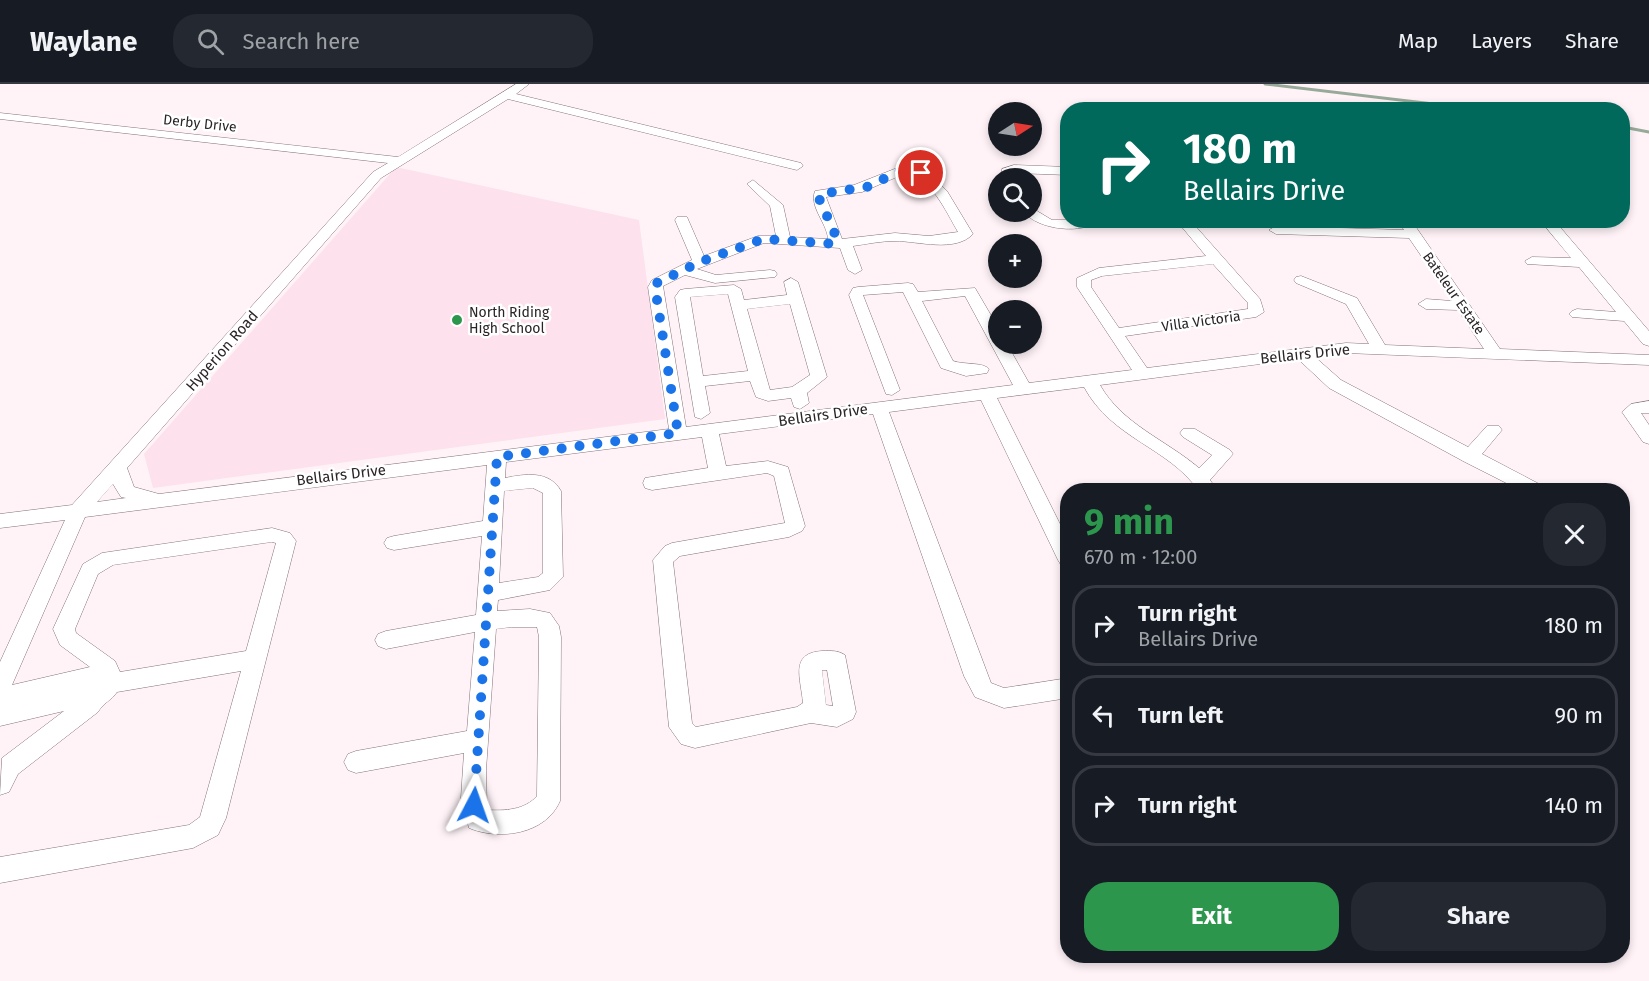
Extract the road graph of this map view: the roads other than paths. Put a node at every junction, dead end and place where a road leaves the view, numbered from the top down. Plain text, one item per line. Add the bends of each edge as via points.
1 (524, 84) edge
2 (506, 95) junction
3 (0, 116) edge
4 (397, 160) junction
5 (797, 166) dead end
6 (1042, 170) edge
7 (1060, 171) edge
8 (753, 184) dead end
9 (344, 191) dead end
10 (362, 192) junction
11 (681, 220) dead end
12 (1042, 220) edge
13 (1060, 223) edge
14 (1189, 228) edge
15 (1409, 228) edge
16 (1553, 228) edge
17 (1276, 230) dead end
18 (1412, 234) junction
19 (784, 239) junction
20 (840, 243) junction
21 (1217, 259) junction
22 (1532, 261) dead end
23 (700, 262) junction
24 (1581, 263) junction
25 (684, 270) junction
26 (855, 270) dead end
27 (770, 274) dead end
28 (1301, 280) dead end
29 (791, 282) dead end
30 (915, 297) junction
31 (796, 299) junction
32 (1426, 304) dead end
33 (739, 305) junction
34 (1463, 306) junction
35 (1577, 314) dead end
36 (1629, 317) junction
37 (988, 323) edge
38 (1114, 333) junction
39 (1649, 341) edge
40 (1380, 349) junction
41 (1301, 353) junction
42 (1495, 353) junction
43 (1005, 354) edge
44 (1649, 360) edge
45 (981, 369) dead end
46 (1142, 373) junction
47 (756, 375) junction
48 (1089, 379) junction
49 (696, 382) junction
50 (1023, 388) junction
51 (892, 390) dead end
52 (797, 392) junction
53 (986, 393) junction
54 (879, 407) junction
55 (1649, 407) edge
56 (701, 413) dead end
57 (804, 418) junction
58 (709, 429) junction
59 (1493, 430) dead end
60 (678, 433) junction
61 (1189, 434) dead end
62 (1649, 438) edge
63 (497, 457) junction
64 (1469, 457) junction
65 (118, 468) junction
66 (718, 473) junction
67 (652, 483) dead end
68 (1203, 483) edge
69 (1205, 483) edge
70 (1504, 483) edge
71 (496, 486) junction
72 (162, 499) junction
73 (78, 511) junction
74 (0, 521) edge
75 (493, 527) junction
76 (394, 543) dead end
77 (1060, 544) edge
78 (489, 593) junction
79 (487, 623) junction
80 (386, 640) dead end
81 (256, 659) junction
82 (99, 685) junction
83 (0, 687) edge
84 (1060, 689) edge
85 (0, 697) edge
86 (810, 713) dead end
87 (0, 716) edge
88 (478, 740) junction
89 (356, 762) dead end
90 (0, 784) edge
91 (0, 870) edge

1 - 2 street, Hyperion Road
2 - 4 street, Hyperion Road
2 - 5 street
3 - 4 street, Derby Drive
4 - 10 street, Hyperion Road
6 - 7 street
8 - 19 street via 776,205
9 - 10 street
10 - 65 street, Hyperion Road
11 - 23 street
12 - 13 street
14 - 21 street, Villa Victoria
15 - 18 street, Bateleur Estate
16 - 24 street
17 - 18 street
18 - 34 street, Bateleur Estate
19 - 20 street
19 - 23 street via 763,239
20 - 20 street via 819,201 820,194 867,187 902,170 921,173 942,194 966,234 953,239 895,237
20 - 26 street
21 - 38 street via 1086,276 1084,287
21 - 38 street, Villa Victoria via 1255,302 1255,313
22 - 24 street
23 - 25 street
24 - 36 street
25 - 27 street via 715,279
25 - 60 street via 655,287
28 - 40 street via 1352,301
29 - 31 street
30 - 37 street via 970,291
30 - 45 street via 947,364 966,371
30 - 51 street via 906,286 855,293
31 - 33 street
31 - 52 street via 819,377
32 - 34 street
33 - 47 street
33 - 49 street via 733,288 682,295
34 - 42 street, Bateleur Estate
35 - 36 street
36 - 39 street
38 - 46 street
40 - 41 street, Bellairs Drive
40 - 42 street, Bellairs Drive
41 - 46 street, Bellairs Drive
41 - 64 street via 1335,384
42 - 44 street, Bellairs Drive
43 - 50 street
46 - 48 street, Bellairs Drive
47 - 49 street
47 - 52 street via 766,396
48 - 50 street, Bellairs Drive
48 - 68 street via 1108,411
49 - 56 street
50 - 53 street, Bellairs Drive
52 - 57 street
53 - 54 street, Bellairs Drive
53 - 77 street
54 - 57 street, Bellairs Drive
54 - 84 street via 983,690 1004,698
55 - 62 street via 1632,412
57 - 58 street, Bellairs Drive
58 - 60 street, Bellairs Drive
58 - 66 street
59 - 64 street
60 - 63 street, Bellairs Drive
61 - 69 street via 1231,457
63 - 71 street
63 - 72 street, Bellairs Drive
64 - 70 street
65 - 72 street via 128,492
65 - 73 street, Hyperion Road
66 - 67 street
66 - 86 street via 778,468 795,526 672,551 663,560 681,727 695,738
71 - 75 street
71 - 78 street via 534,481 545,483 552,491 554,577 543,584
72 - 73 street, Bellairs Drive
73 - 74 street, Bellairs Drive
73 - 83 street, Hyperion Road
75 - 76 street
75 - 78 street
78 - 79 street
79 - 80 street
79 - 88 street
79 - 88 street via 536,617 548,626 550,782 548,802 540,810 522,818 490,823 478,820 474,805
81 - 82 street
81 - 82 street via 286,542 279,536 109,558 95,564 64,629 68,639 107,668
81 - 91 street via 214,818 201,832
82 - 85 street
82 - 87 street
82 - 90 street via 90,705 10,766
88 - 89 street

